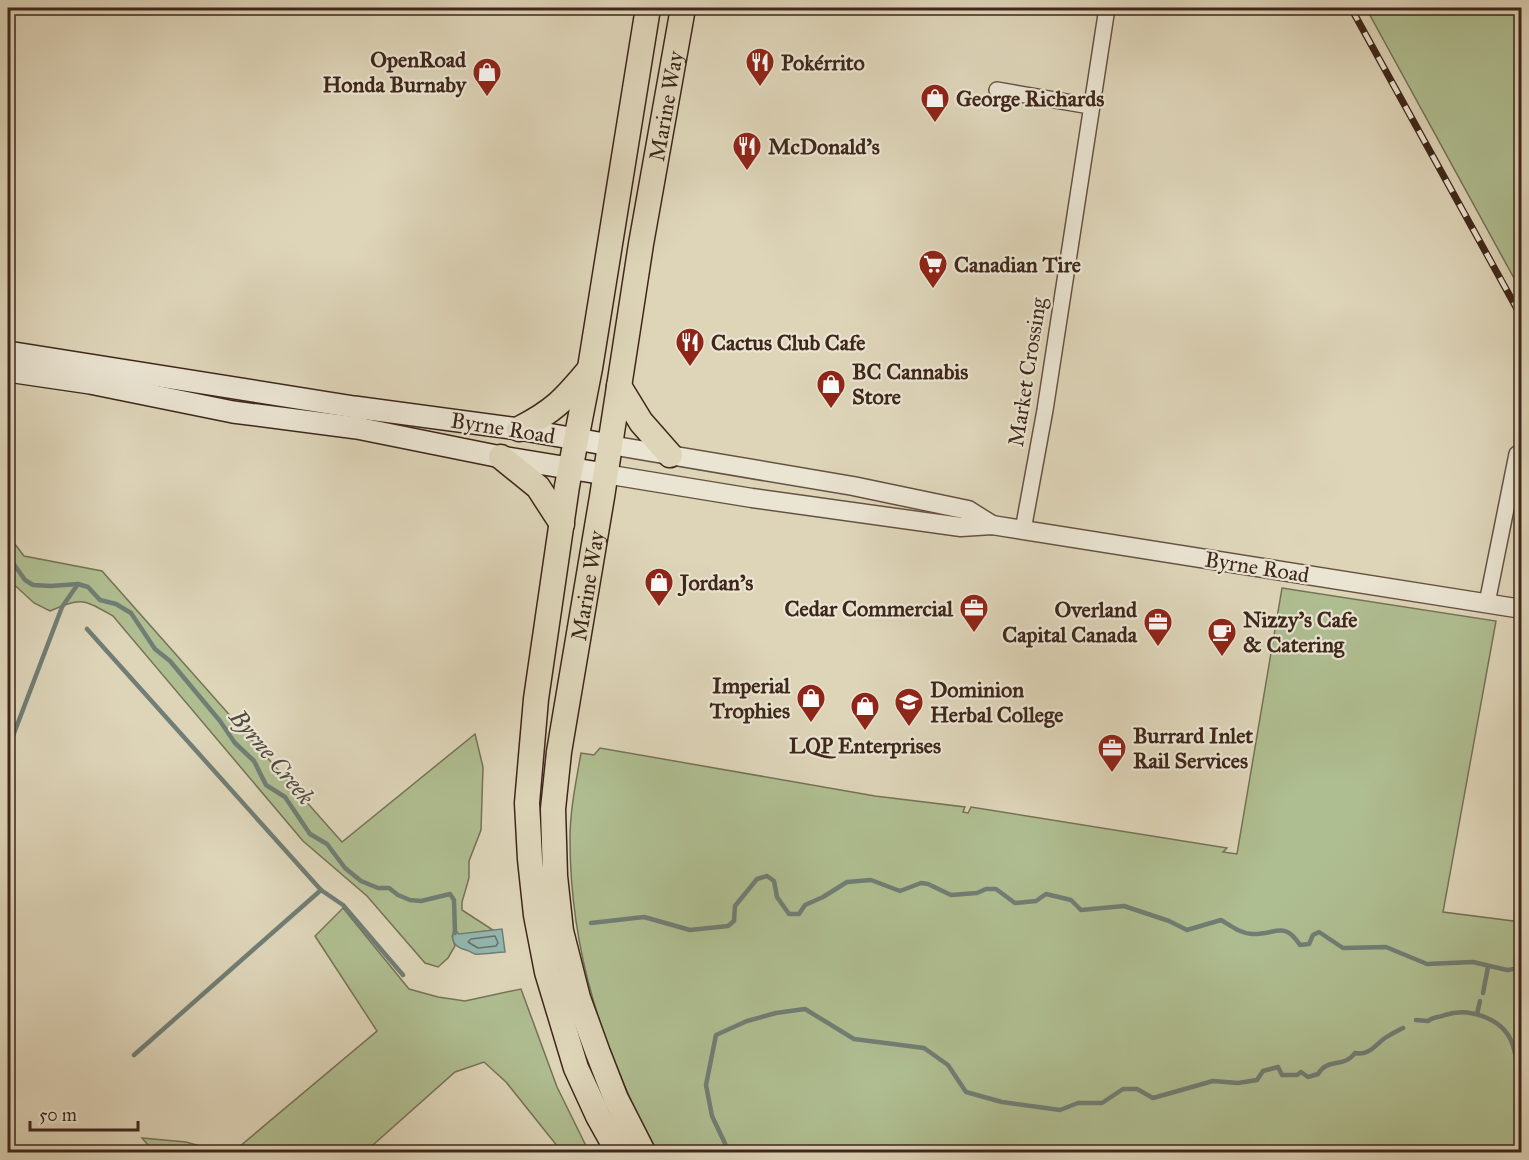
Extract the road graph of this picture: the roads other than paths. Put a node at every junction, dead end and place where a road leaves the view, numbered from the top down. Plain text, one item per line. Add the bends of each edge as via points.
1 (648, 8) edge
2 (683, 8) edge
3 (1107, 8) edge
4 (997, 90) dead end
5 (1090, 106) junction
6 (8, 352) edge
7 (590, 368) junction
8 (8, 371) edge
9 (619, 386) junction
10 (519, 429) junction
11 (576, 439) junction
12 (610, 446) junction
13 (1517, 454) dead end
14 (670, 456) junction
15 (501, 457) junction
16 (571, 468) junction
17 (605, 474) junction
18 (562, 524) junction
19 (992, 525) junction
20 (1023, 530) junction
21 (1487, 603) junction
22 (1521, 609) edge
23 (618, 1152) edge
24 (643, 1152) edge

1 - 7 main road, Marine Way
2 - 9 main road, Marine Way
3 - 5 street, Market Crossing
4 - 5 street
5 - 20 street, Market Crossing via 1045,410
6 - 10 main road, Byrne Road
7 - 10 main road via 559,405
7 - 11 main road, Marine Way
8 - 15 main road, Byrne Road via 233,412 353,428
9 - 12 main road, Marine Way
9 - 14 main road via 641,422
10 - 11 main road, Byrne Road
11 - 12 main road, Byrne Road
11 - 16 main road, Marine Way
12 - 14 street, Byrne Road
12 - 17 main road, Marine Way
13 - 21 street
14 - 19 street, Byrne Road via 853,486 968,510
15 - 16 main road, Byrne Road
15 - 18 main road via 538,487
16 - 17 main road, Byrne Road
16 - 18 main road, Marine Way
17 - 19 street, Byrne Road via 961,528
17 - 24 main road, Marine Way via 559,752 553,809 555,876 561,931 578,998 616,1099
18 - 23 main road, Marine Way via 531,743 527,803 530,859 542,951 560,1018 576,1068
19 - 20 street, Byrne Road
20 - 21 street, Byrne Road
21 - 22 street, Byrne Road

